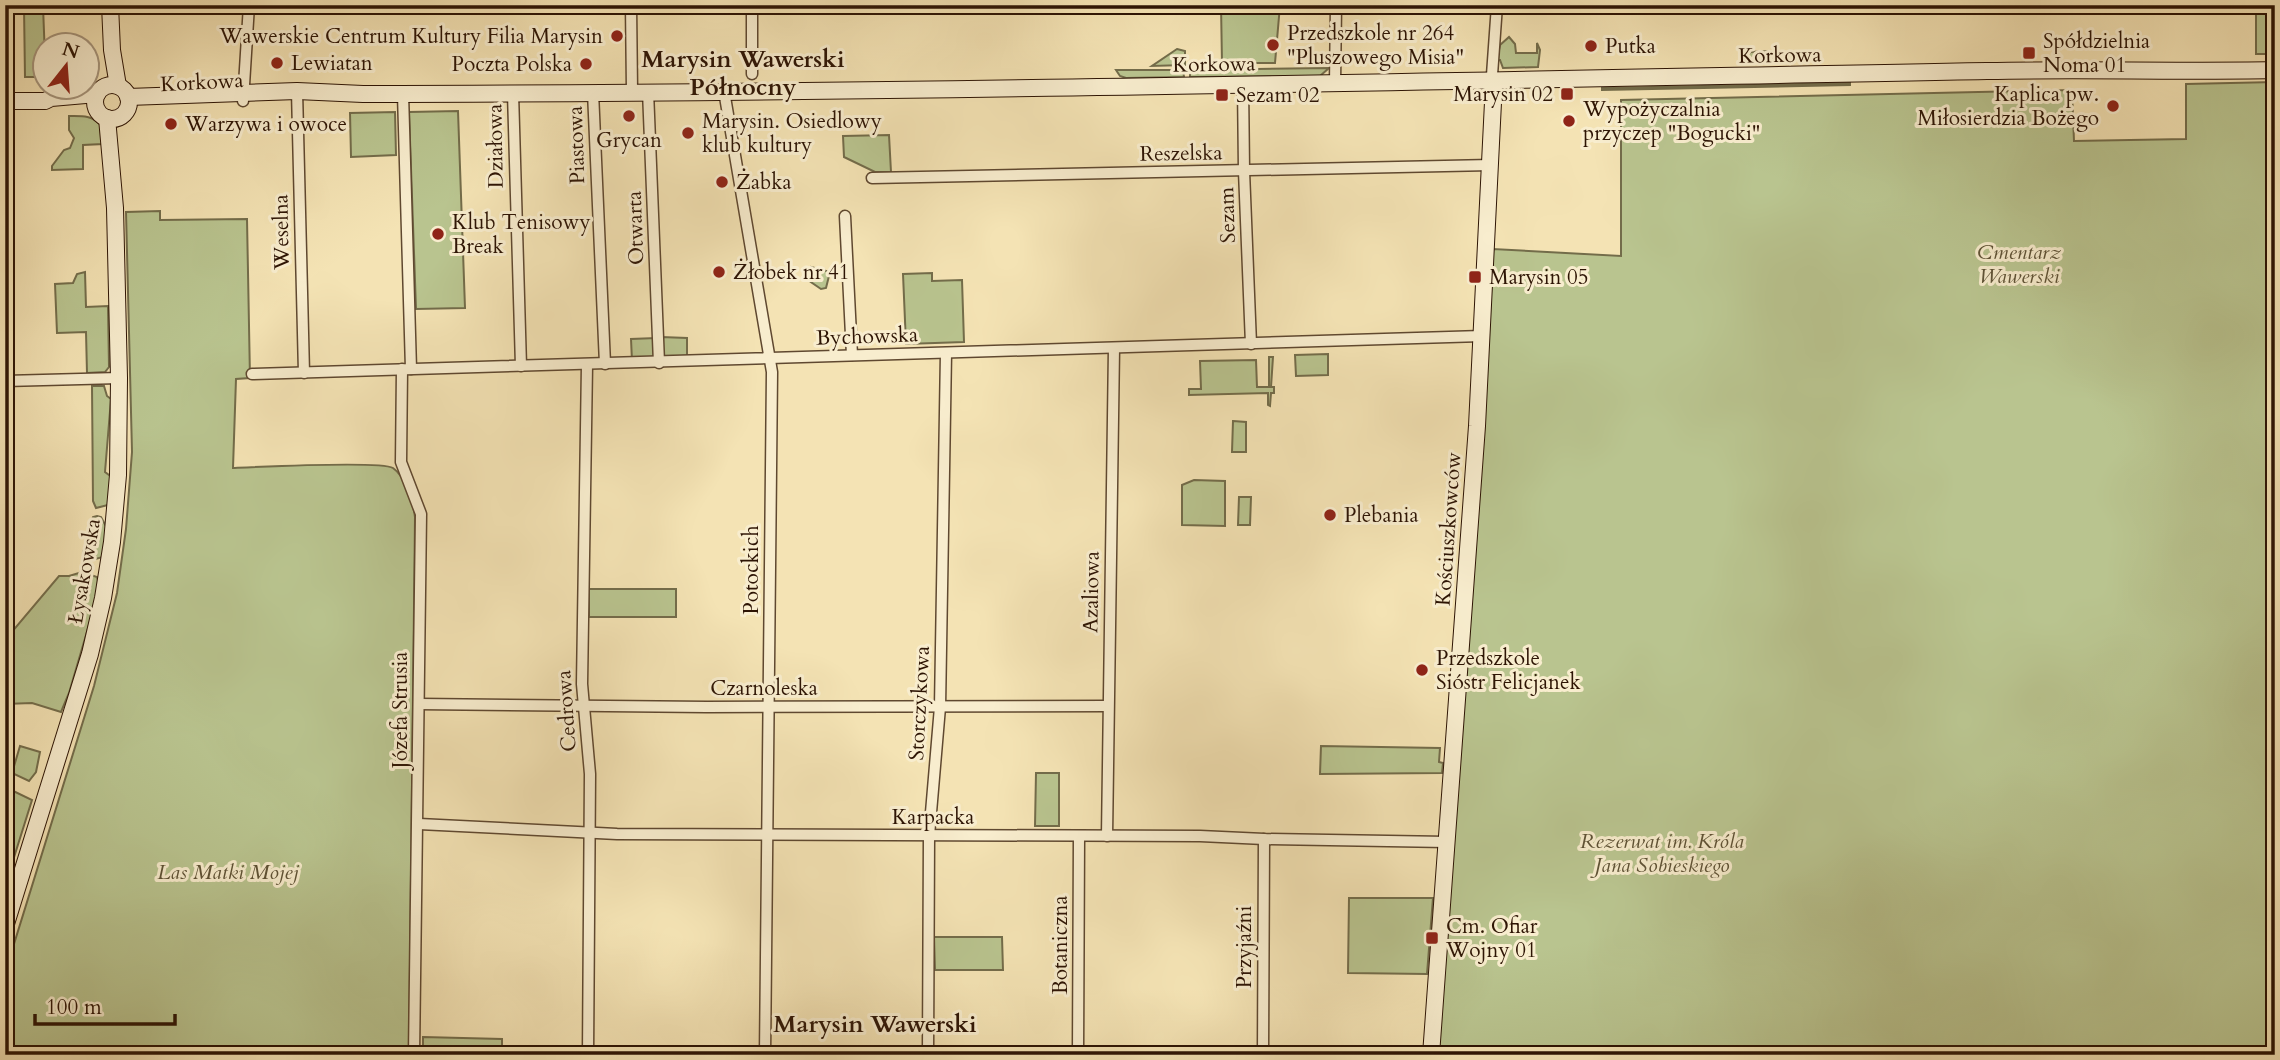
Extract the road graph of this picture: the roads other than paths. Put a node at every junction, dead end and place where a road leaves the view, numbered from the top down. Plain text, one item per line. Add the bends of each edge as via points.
1 (110, 5) edge
2 (249, 5) edge
3 (631, 5) edge
4 (751, 5) edge
5 (1336, 5) edge
6 (1497, 5) edge
7 (2275, 70) edge
8 (752, 74) dead end
9 (1494, 82) junction
10 (1243, 84) junction
11 (1335, 84) junction
12 (640, 91) junction
13 (723, 91) junction
14 (593, 92) junction
15 (513, 93) junction
16 (298, 94) junction
17 (403, 94) junction
18 (243, 97) junction
19 (5, 101) edge
20 (113, 102) junction
21 (1491, 165) junction
22 (1244, 171) junction
23 (872, 178) dead end
24 (845, 216) dead end
25 (1482, 336) junction
26 (1251, 344) junction
27 (1114, 348) junction
28 (946, 353) junction
29 (852, 355) junction
30 (771, 358) junction
31 (659, 363) junction
32 (605, 364) junction
33 (587, 365) junction
34 (521, 366) junction
35 (406, 369) junction
36 (304, 373) junction
37 (253, 374) dead end
38 (119, 378) junction
39 (5, 381) edge
40 (419, 704) junction
41 (583, 706) junction
42 (1108, 706) junction
43 (769, 707) junction
44 (940, 707) junction
45 (419, 824) junction
46 (591, 831) junction
47 (768, 835) junction
48 (929, 836) junction
49 (1079, 836) junction
50 (1107, 836) junction
51 (1264, 839) junction
52 (1447, 842) junction
53 (5, 927) edge
54 (414, 1055) edge
55 (588, 1055) edge
56 (765, 1055) edge
57 (928, 1055) edge
58 (1079, 1055) edge
59 (1263, 1055) edge
60 (1432, 1055) edge

1 - 20 street, Łysakowska
2 - 18 street
3 - 12 street, Otwarta
4 - 8 street
5 - 11 street
6 - 9 street, Kościuszkowców
7 - 9 street, Korkowa via 1978,71
9 - 11 street, Korkowa
9 - 21 street, Kościuszkowców
10 - 11 street, Korkowa
10 - 13 street, Korkowa
10 - 22 street, Sezam
12 - 13 street, Korkowa
12 - 14 street, Korkowa
12 - 31 street, Otwarta
13 - 30 street, Potockich
14 - 15 street, Korkowa
14 - 32 street, Piastowa
15 - 17 street, Korkowa
15 - 34 street, Działowa
16 - 17 street, Korkowa
16 - 18 street, Korkowa
16 - 36 street, Weselna
17 - 35 street, Józefa Strusia
18 - 20 street, Korkowa
19 - 20 street, Korkowa via 45,101 53,106
20 - 38 street, Łysakowska
21 - 22 street, Reszelska
21 - 25 street, Kościuszkowców
22 - 23 street, Reszelska
22 - 26 street, Sezam
24 - 29 street
25 - 26 street, Bychowska
25 - 52 street, Kościuszkowców
26 - 27 street, Bychowska
27 - 28 street, Bychowska
27 - 42 street, Azaliowa
28 - 29 street, Bychowska
28 - 44 street, Storczykowa
29 - 30 street, Bychowska
30 - 31 street, Bychowska
30 - 43 street, Potockich
31 - 32 street, Bychowska
32 - 33 street, Bychowska
33 - 34 street, Bychowska
33 - 41 street, Cedrowa
34 - 35 street, Bychowska
35 - 36 street, Bychowska
35 - 40 street, Józefa Strusia via 401,462 421,514
36 - 37 street, Bychowska
38 - 39 street
38 - 53 street, Łysakowska via 116,506 103,598 90,654
40 - 41 street, Czarnoleska
40 - 45 street, Józefa Strusia
41 - 43 street, Czarnoleska
41 - 46 street, Cedrowa
42 - 44 street, Czarnoleska
42 - 50 street, Azaliowa
43 - 44 street, Czarnoleska
43 - 47 street, Potockich
44 - 48 street, Storczykowa
45 - 46 street, Karpacka
45 - 54 street, Józefa Strusia
46 - 47 street, Karpacka
46 - 55 street, Cedrowa
47 - 48 street, Karpacka
47 - 56 street, Potockich
48 - 49 street, Karpacka
48 - 57 street, Storczykowa
49 - 50 street, Karpacka
49 - 58 street, Botaniczna
50 - 51 street, Karpacka
51 - 52 street, Karpacka
51 - 59 street, Przyjaźni
52 - 60 street, Kościuszkowców

